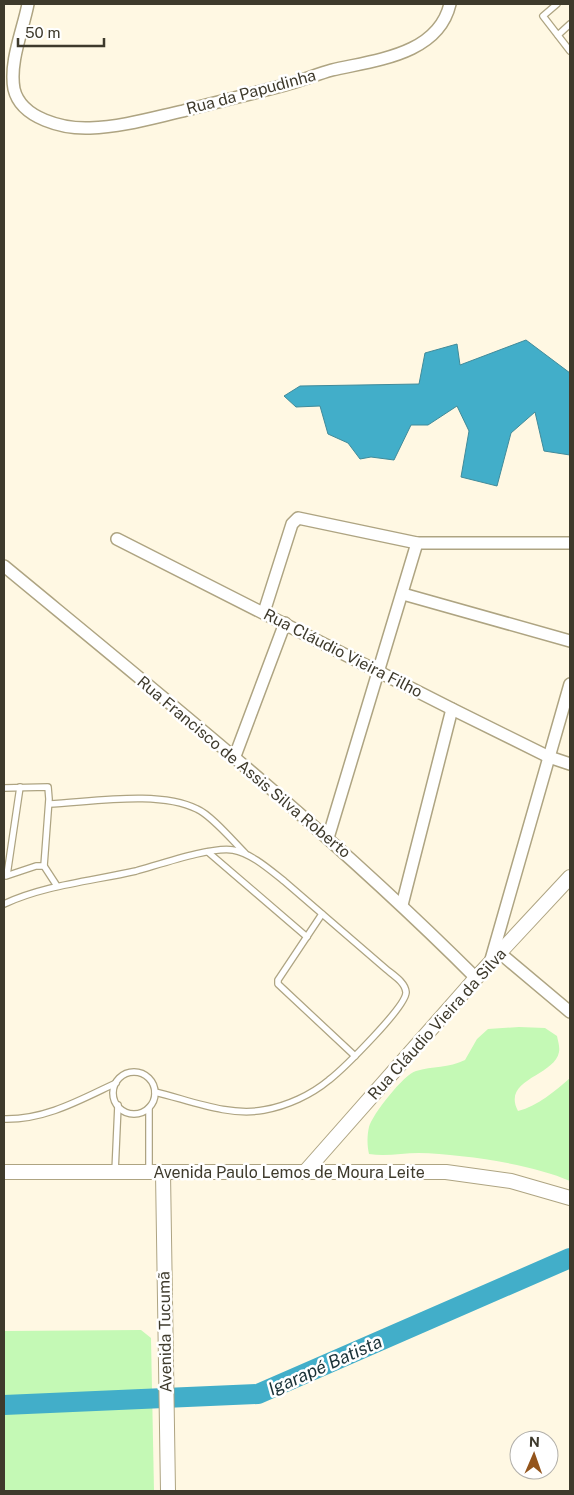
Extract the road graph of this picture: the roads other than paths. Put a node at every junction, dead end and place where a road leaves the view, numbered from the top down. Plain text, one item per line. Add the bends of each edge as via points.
1 (28, 4) edge
2 (450, 4) edge
3 (557, 4) edge
4 (570, 24) edge
5 (558, 35) junction
6 (570, 51) edge
7 (117, 539) dead end
8 (417, 542) junction
9 (570, 543) edge
10 (4, 566) edge
11 (403, 594) junction
12 (264, 612) junction
13 (285, 623) junction
14 (570, 641) edge
15 (380, 672) junction
16 (570, 684) edge
17 (452, 709) junction
18 (235, 756) junction
19 (549, 757) junction
20 (570, 764) edge
21 (4, 788) edge
22 (20, 788) junction
23 (49, 804) junction
24 (328, 838) junction
25 (208, 852) junction
26 (251, 858) junction
27 (44, 866) junction
28 (5, 876) edge
29 (570, 877) edge
30 (57, 886) junction
31 (4, 904) edge
32 (402, 905) junction
33 (322, 914) junction
34 (307, 937) junction
35 (501, 954) junction
36 (490, 964) junction
37 (476, 978) junction
38 (570, 1012) edge
39 (355, 1056) junction
40 (116, 1083) junction
41 (155, 1092) junction
42 (118, 1105) junction
43 (149, 1108) junction
44 (4, 1119) edge
45 (4, 1172) edge
46 (115, 1172) junction
47 (156, 1172) junction
48 (305, 1172) junction
49 (570, 1198) edge
50 (168, 1491) edge

1 - 2 street, Rua da Papudinha via 14,90 20,102 44,120 87,128 117,126 372,62 420,44 440,27
3 - 5 lane via 543,16
4 - 5 lane
5 - 6 lane
7 - 12 street, Rua Cláudio Vieira Filho
8 - 9 street
8 - 11 street
8 - 12 street via 298,518 292,524
10 - 18 street, Rua Francisco de Assis Silva Roberto
11 - 14 street
11 - 15 street
12 - 13 street, Rua Cláudio Vieira Filho
13 - 15 street, Rua Cláudio Vieira Filho
13 - 18 street
15 - 17 street, Rua Cláudio Vieira Filho
15 - 24 street
16 - 19 street
17 - 19 street, Rua Cláudio Vieira Filho
17 - 32 street
18 - 24 street, Rua Francisco de Assis Silva Roberto
19 - 20 street, Rua Cláudio Vieira Filho
19 - 36 street
21 - 22 lane
22 - 23 lane via 48,787
22 - 28 lane
23 - 26 lane via 148,797 172,800 198,809
23 - 27 lane
24 - 32 street, Rua Francisco de Assis Silva Roberto
25 - 26 lane via 235,850
25 - 30 lane via 122,874
25 - 34 lane
26 - 33 lane via 268,868
27 - 28 lane
27 - 30 lane
29 - 35 street, Rua Cláudio Vieira da Silva
30 - 31 lane
32 - 37 street, Rua Francisco de Assis Silva Roberto
33 - 34 lane
33 - 39 lane via 402,983 406,993 393,1015
34 - 39 lane via 278,984
35 - 36 street, Rua Cláudio Vieira da Silva
35 - 38 street
36 - 37 street, Rua Cláudio Vieira da Silva
37 - 48 street, Rua Cláudio Vieira da Silva
39 - 41 lane via 329,1080 298,1100 263,1110 232,1110
40 - 41 lane via 125,1075 142,1074 151,1081
40 - 42 lane via 114,1094
40 - 44 lane via 51,1113
41 - 43 lane
42 - 43 lane via 133,1113
42 - 46 lane
43 - 47 lane
45 - 46 street, Avenida Paulo Lemos de Moura Leite
46 - 47 street, Avenida Paulo Lemos de Moura Leite
47 - 48 street, Avenida Paulo Lemos de Moura Leite
47 - 50 street, Avenida Tucumã
48 - 49 street, Avenida Paulo Lemos de Moura Leite via 475,1174

